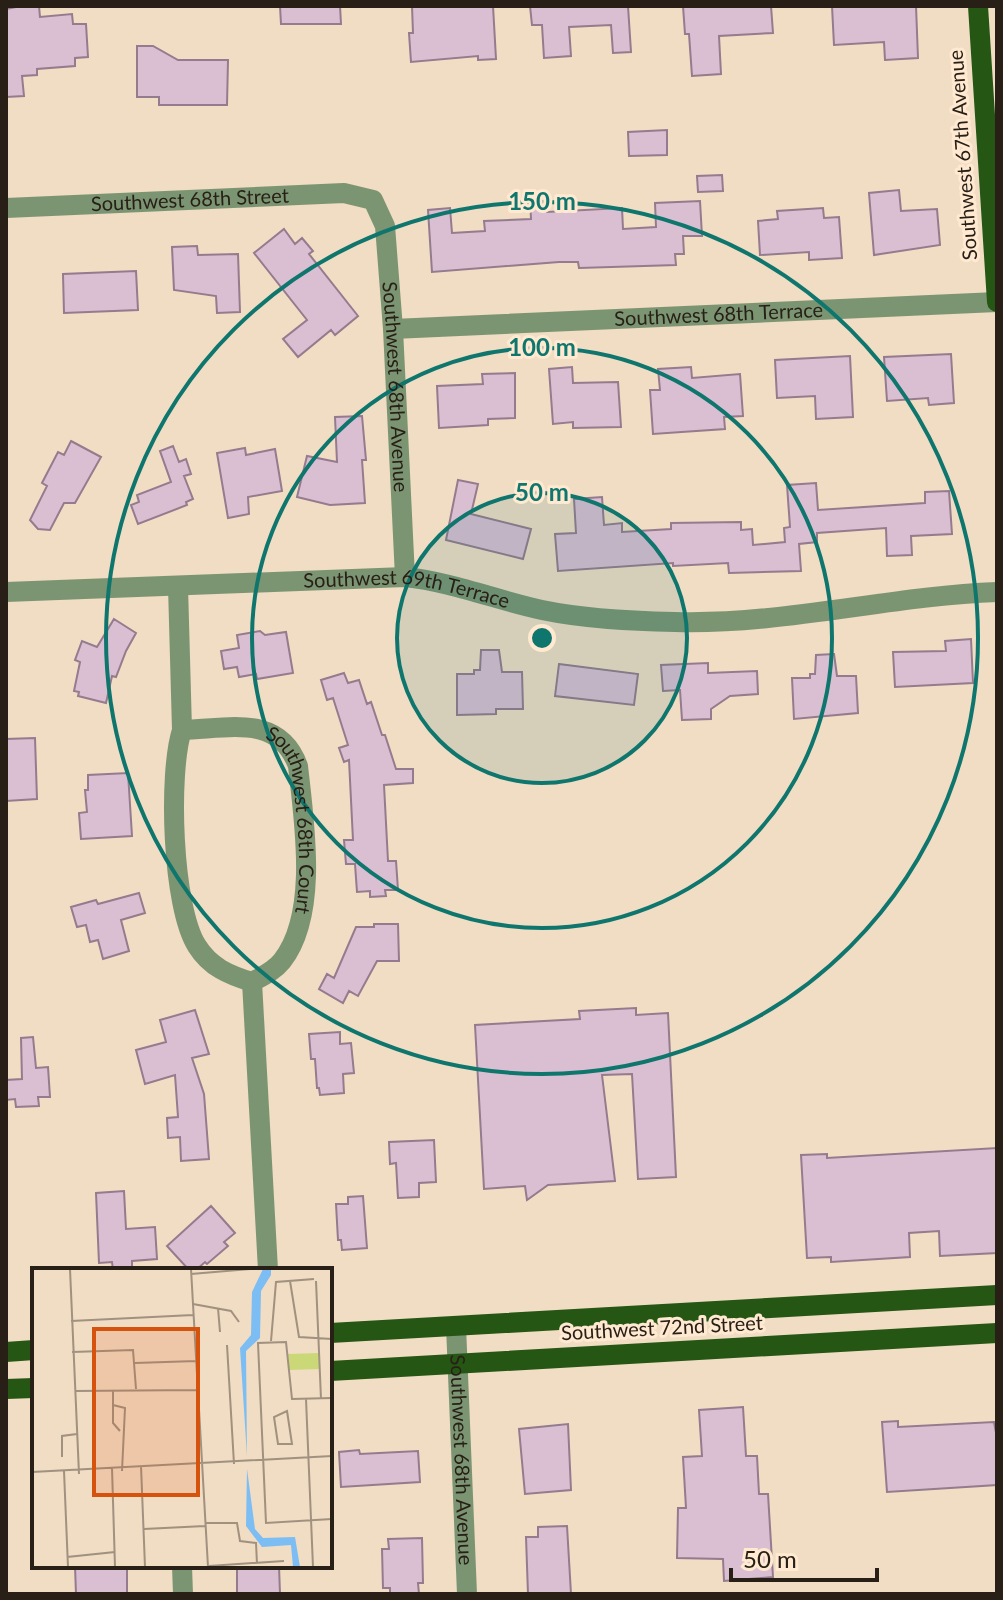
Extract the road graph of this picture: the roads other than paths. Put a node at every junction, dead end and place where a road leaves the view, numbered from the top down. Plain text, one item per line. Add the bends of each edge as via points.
1 (978, 6) edge
2 (373, 200) joint
3 (6, 208) edge
4 (997, 302) edge
5 (393, 329) junction
6 (405, 577) junction
7 (178, 586) junction
8 (6, 592) edge
9 (997, 592) edge
10 (182, 730) junction
11 (252, 982) junction
12 (268, 1268) edge
13 (997, 1295) edge
14 (456, 1326) junction
15 (332, 1333) edge
16 (997, 1333) edge
17 (32, 1350) edge
18 (6, 1352) edge
19 (458, 1364) junction
20 (332, 1371) edge
21 (32, 1388) edge
22 (6, 1389) edge
23 (182, 1568) edge
24 (183, 1594) edge
25 (467, 1594) edge

1 - 4 main road, Southwest 67th Avenue
2 - 3 street, Southwest 68th Street via 344,193
2 - 5 street, Southwest 68th Avenue via 385,226
4 - 5 street, Southwest 68th Terrace
5 - 6 street, Southwest 68th Avenue
6 - 7 street, Southwest 69th Terrace
6 - 9 street, Southwest 69th Terrace via 569,614 674,622 744,622
7 - 8 street, Southwest 69th Terrace
7 - 10 street
10 - 11 street via 173,784 183,911 207,959 221,971
10 - 11 street, Southwest 68th Court via 263,730 282,739 298,766 305,868 299,925 281,963
11 - 12 street
13 - 14 main road, Southwest 72nd Street
14 - 15 main road, Southwest 72nd Street
14 - 19 street, Southwest 68th Avenue
16 - 19 main road, Southwest 72nd Street
17 - 18 main road
19 - 20 main road, Southwest 72nd Street
19 - 25 street, Southwest 68th Avenue
21 - 22 main road
23 - 24 street

